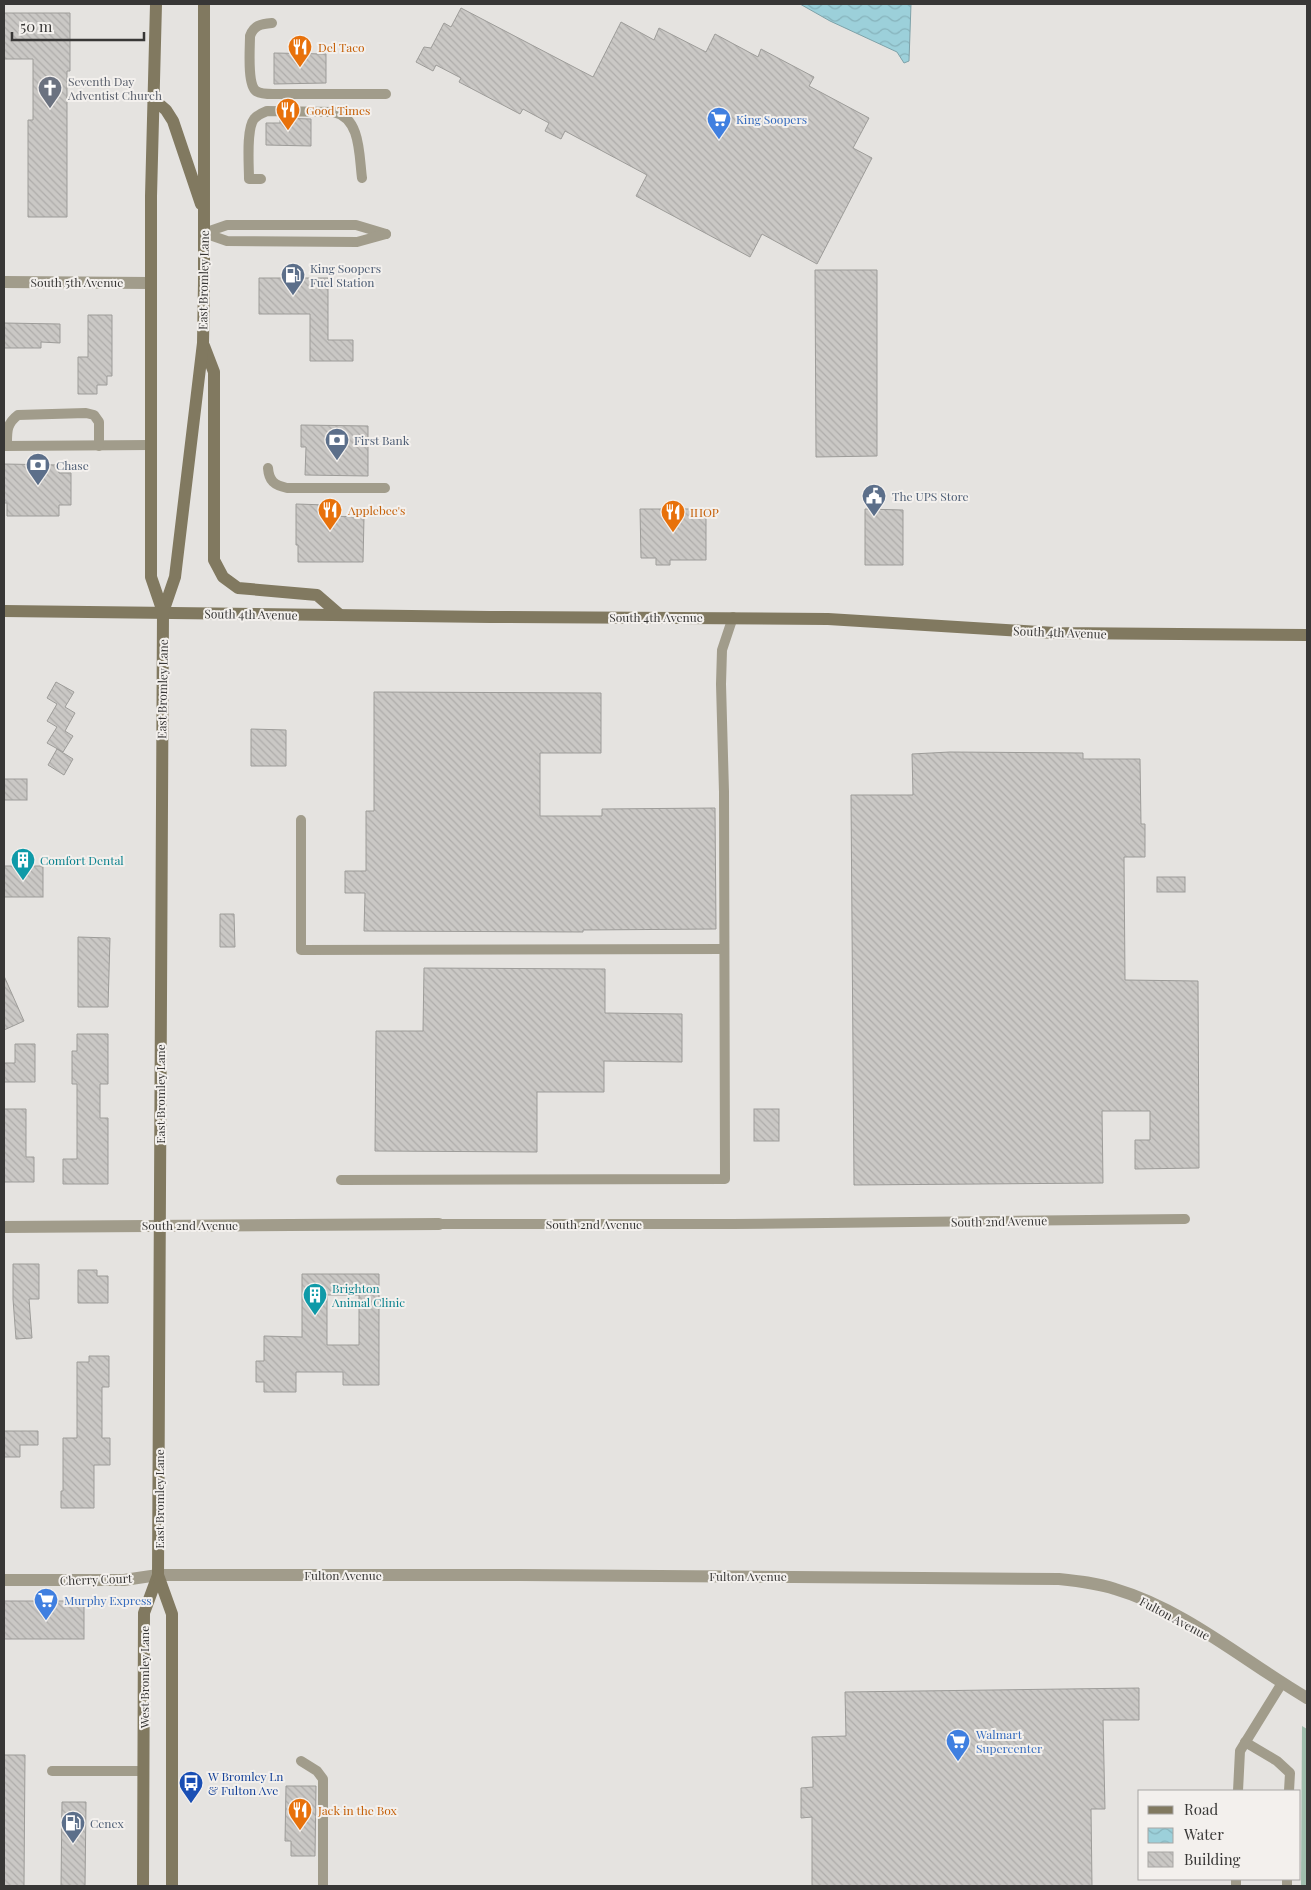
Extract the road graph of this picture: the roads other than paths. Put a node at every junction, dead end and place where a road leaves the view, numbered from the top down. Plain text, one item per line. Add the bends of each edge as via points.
1 (156, 4) edge
2 (165, 4) edge
3 (204, 4) edge
4 (155, 18) junction
5 (272, 23) dead end
6 (386, 94) dead end
7 (152, 98) junction
8 (362, 178) dead end
9 (261, 179) dead end
10 (204, 213) junction
11 (204, 233) junction
12 (4, 282) edge
13 (151, 283) junction
14 (202, 343) junction
15 (150, 445) junction
16 (5, 446) edge
17 (98, 446) junction
18 (268, 468) dead end
19 (385, 488) dead end
20 (4, 611) edge
21 (163, 612) junction
22 (340, 615) junction
23 (733, 617) junction
24 (1307, 635) edge
25 (301, 820) dead end
26 (723, 949) junction
27 (341, 1180) dead end
28 (1185, 1219) dead end
29 (439, 1224) joint
30 (160, 1226) junction
31 (4, 1227) edge
32 (158, 1575) junction
33 (4, 1580) edge
34 (1282, 1683) junction
35 (1307, 1698) edge
36 (1246, 1742) junction
37 (302, 1761) dead end
38 (52, 1771) dead end
39 (143, 1771) junction
40 (1238, 1790) edge
41 (1289, 1790) edge
42 (143, 1886) edge
43 (172, 1886) edge
44 (323, 1886) edge

1 - 4 main road, East Bromley Lane
2 - 4 main road
3 - 10 main road, East Bromley Lane
4 - 7 main road, East Bromley Lane
5 - 6 lane via 258,25 250,36 250,84 255,91 264,94
7 - 10 main road via 173,121
7 - 13 main road, East Bromley Lane
8 - 9 lane via 355,133 348,118 341,113 267,111 254,119 250,132 249,179
10 - 11 main road, East Bromley Lane
11 - 11 lane via 227,241 337,242 357,242 386,234 356,225 227,225
11 - 14 main road, East Bromley Lane
12 - 13 street, South 5th Avenue
13 - 15 main road, East Bromley Lane
14 - 21 main road, East Bromley Lane via 175,577
14 - 22 main road via 214,372 214,560 223,577 238,588 316,595
15 - 17 lane
15 - 21 main road, East Bromley Lane via 150,577
16 - 17 lane
16 - 17 lane via 10,420 18,415 86,413 94,415 98,422
18 - 19 lane via 273,483 287,488
20 - 21 main road, South 4th Avenue
21 - 22 main road, South 4th Avenue
21 - 30 main road, East Bromley Lane
22 - 23 main road, South 4th Avenue
23 - 24 main road, South 4th Avenue via 848,619 1055,633
23 - 26 lane via 722,650
25 - 26 lane via 301,950
26 - 27 lane via 725,1178
28 - 29 lane, South 2nd Avenue
29 - 30 street, South 2nd Avenue
30 - 31 street, South 2nd Avenue
30 - 32 main road, East Bromley Lane
32 - 33 street, Cherry Court via 124,1580
32 - 34 street, Fulton Avenue via 1059,1579 1115,1589 1161,1607
32 - 39 main road, West Bromley Lane via 144,1613
32 - 43 main road via 172,1614
34 - 35 street, Fulton Avenue
34 - 36 lane
36 - 40 lane via 1240,1751
36 - 41 lane via 1290,1773
37 - 44 lane via 323,1778
38 - 39 lane
39 - 42 main road, West Bromley Lane

